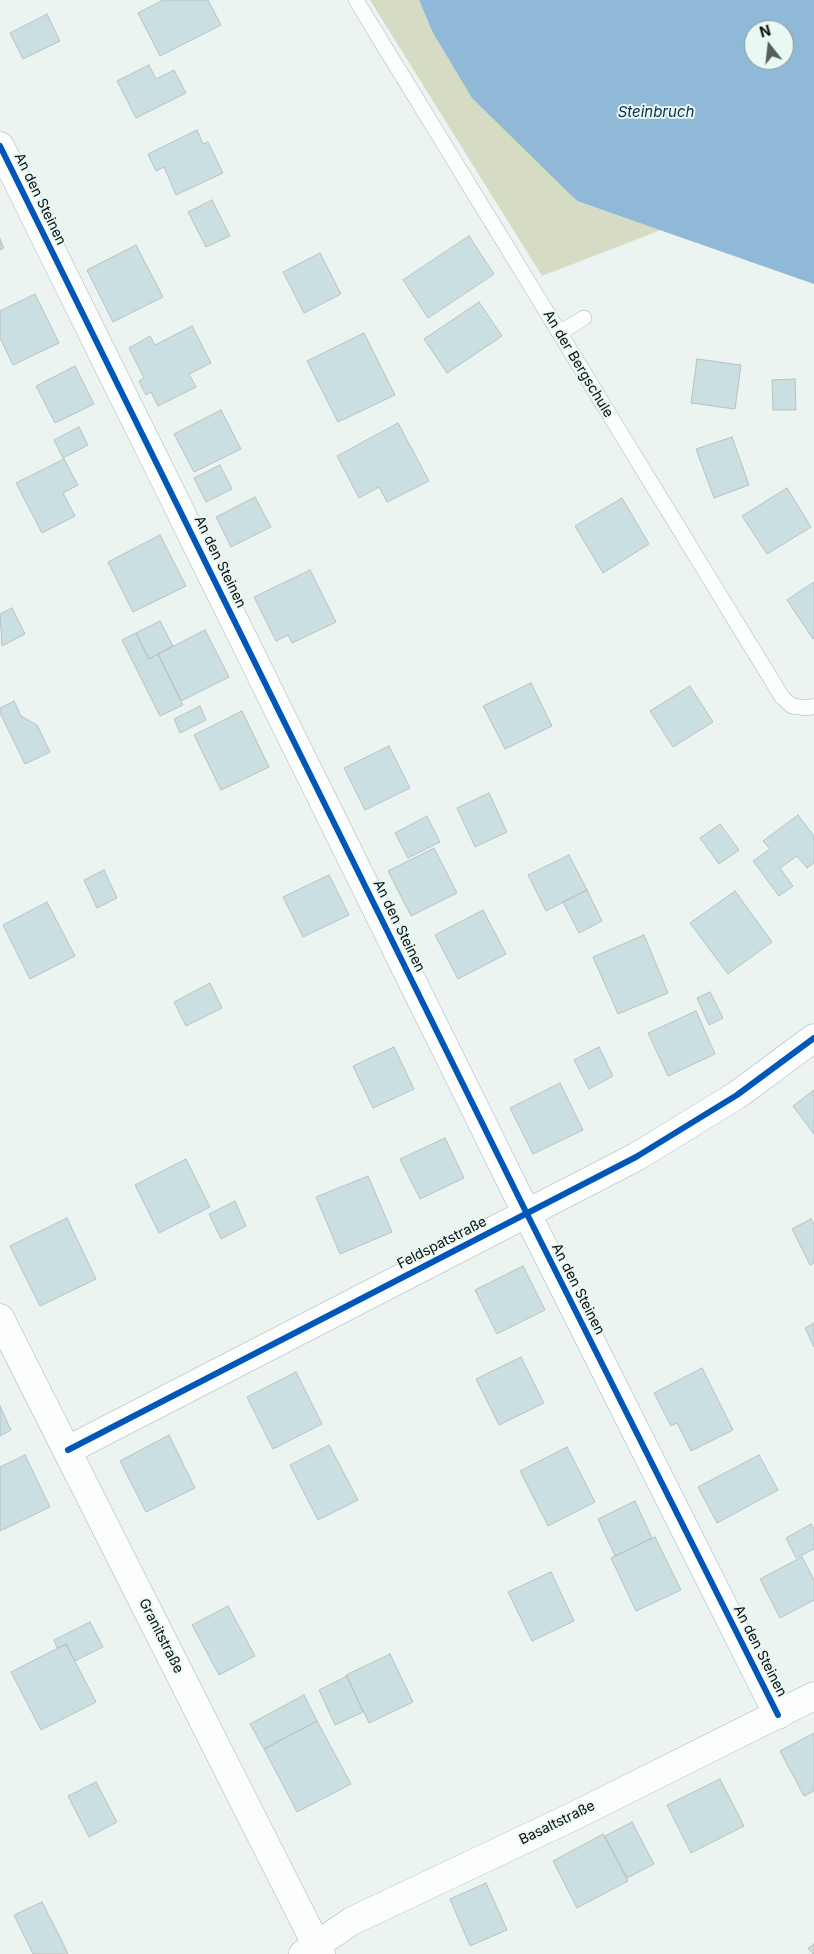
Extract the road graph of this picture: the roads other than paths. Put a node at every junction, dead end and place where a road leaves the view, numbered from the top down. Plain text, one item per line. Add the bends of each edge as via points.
1 (356, 0) edge
2 (1, 152) edge
3 (584, 318) dead end
4 (559, 333) junction
5 (814, 706) edge
6 (814, 1038) edge
7 (527, 1214) junction
8 (0, 1318) edge
9 (68, 1450) junction
10 (814, 1696) edge
11 (778, 1715) junction
12 (314, 1951) edge

1 - 4 lane, An der Bergschule
2 - 7 street, An den Steinen
3 - 4 lane
4 - 5 lane, An der Bergschule via 782,697 792,706
6 - 7 street, Feldspatstraße via 737,1095 685,1128
7 - 9 street, Feldspatstraße
7 - 11 street, An den Steinen
8 - 9 street, Granitstraße
9 - 12 street, Granitstraße
10 - 11 street, Basaltstraße
11 - 12 street, Basaltstraße via 352,1921

